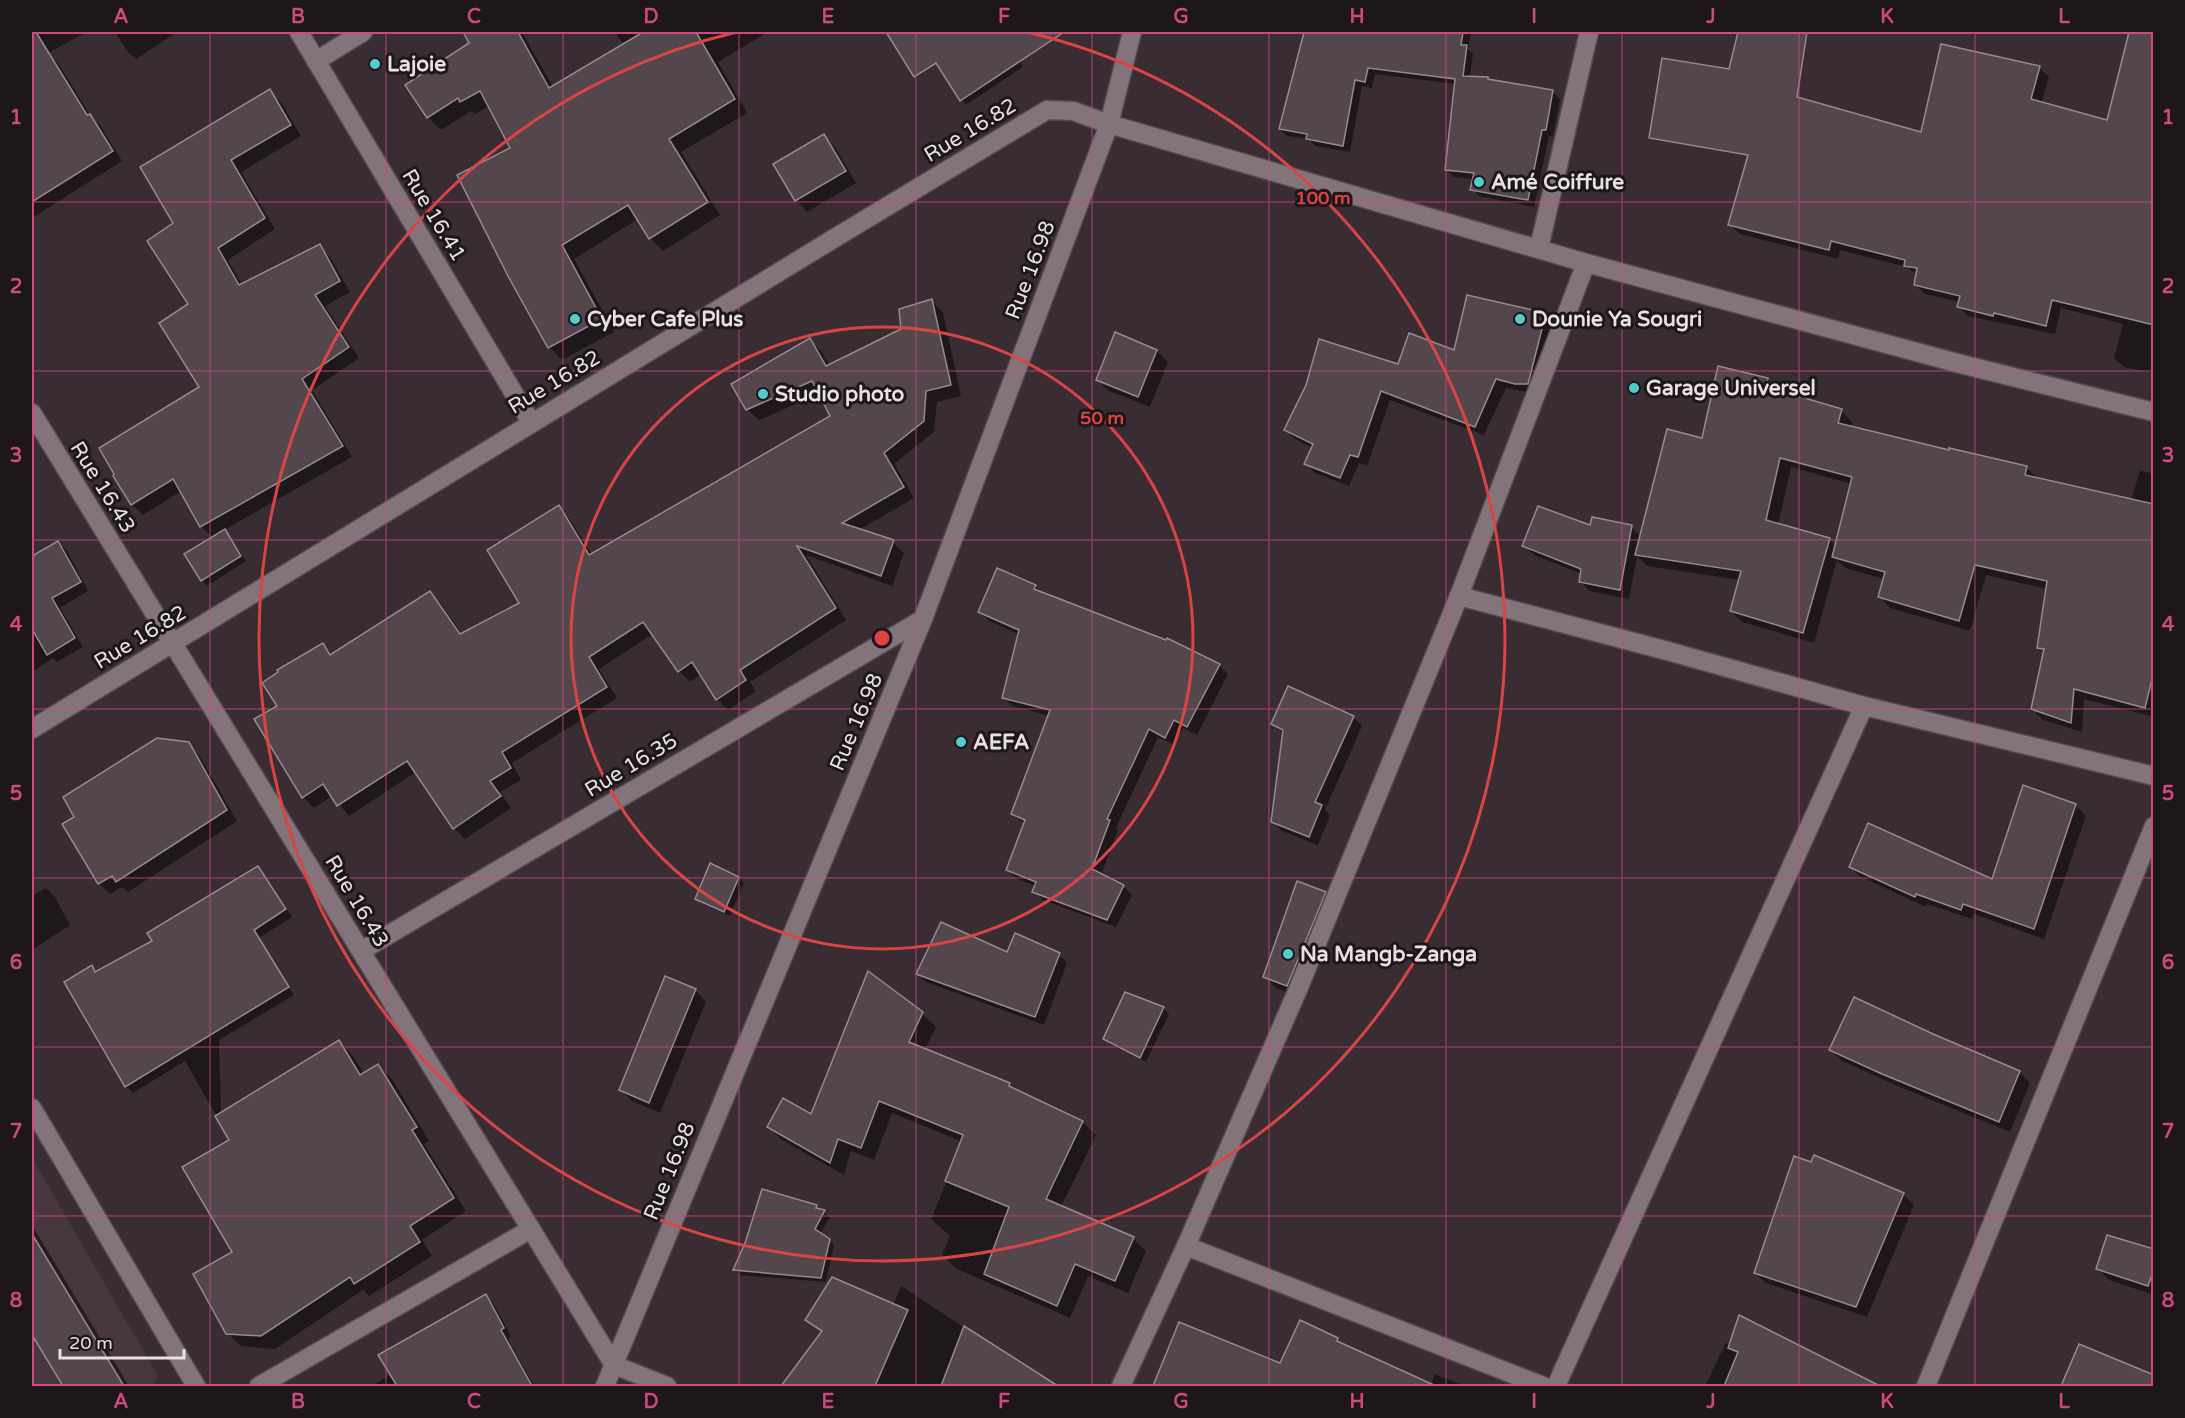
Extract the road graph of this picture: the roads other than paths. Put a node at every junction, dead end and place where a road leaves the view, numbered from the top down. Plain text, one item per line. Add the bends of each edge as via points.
1 (299, 32) edge
2 (363, 32) edge
3 (1132, 32) edge
4 (1589, 32) edge
5 (316, 61) junction
6 (1109, 124) junction
7 (1539, 248) junction
8 (1586, 263) junction
9 (2154, 412) edge
10 (32, 413) edge
11 (531, 422) junction
12 (1459, 596) junction
13 (923, 619) junction
14 (173, 643) junction
15 (1864, 706) junction
16 (32, 729) edge
17 (2154, 776) edge
18 (2154, 826) edge
19 (361, 951) junction
20 (32, 1108) edge
21 (531, 1229) junction
22 (1186, 1246) junction
23 (614, 1365) junction
24 (196, 1386) edge
25 (259, 1386) edge
26 (605, 1386) edge
27 (667, 1386) edge
28 (1121, 1386) edge
29 (1543, 1386) edge
30 (1556, 1386) edge
31 (1926, 1386) edge

1 - 5 street, Rue 16.41
2 - 5 street
3 - 6 street, Rue 16.98
4 - 7 street
5 - 11 street, Rue 16.41
6 - 7 street, Rue 16.82
6 - 11 street, Rue 16.82 via 1073,111 1047,110
6 - 13 street, Rue 16.98
7 - 8 street, Rue 16.82
8 - 9 street, Rue 16.82
8 - 12 street
10 - 14 street, Rue 16.43
11 - 14 street, Rue 16.82
12 - 15 street
12 - 22 street via 1299,987
13 - 19 street, Rue 16.35
13 - 23 street, Rue 16.98
14 - 16 street, Rue 16.82
14 - 19 street, Rue 16.43
15 - 17 street
15 - 30 street
18 - 31 street
19 - 21 street, Rue 16.43
20 - 24 street
21 - 23 street, Rue 16.43
21 - 25 street
22 - 28 street
22 - 29 street
23 - 26 street, Rue 16.98
23 - 27 street

